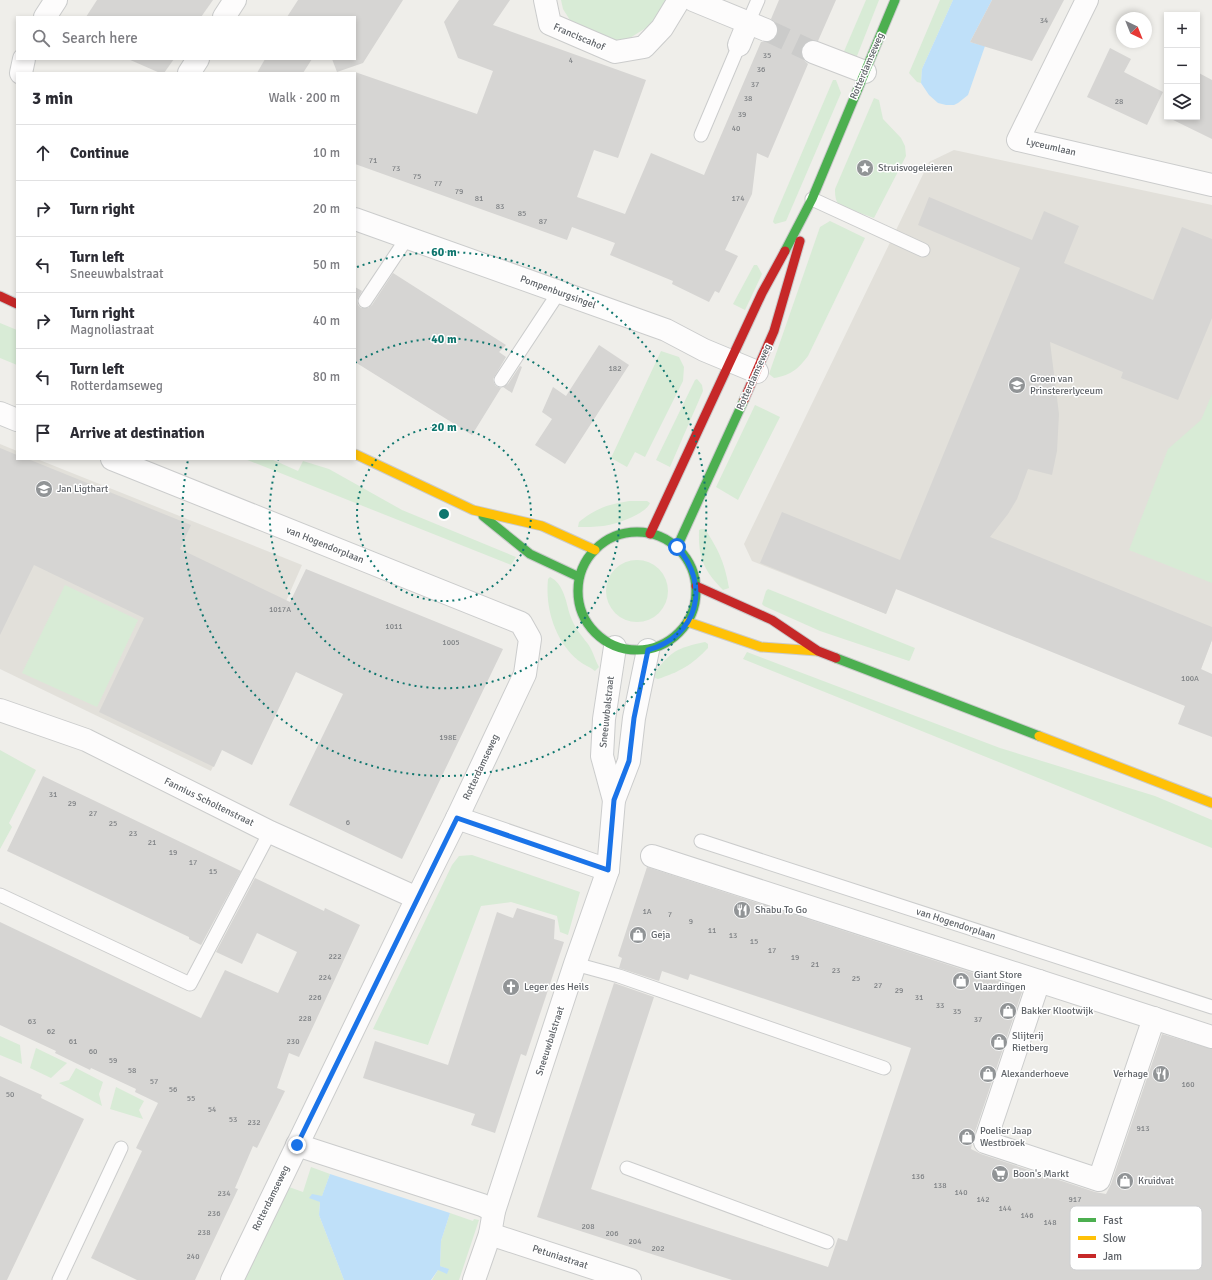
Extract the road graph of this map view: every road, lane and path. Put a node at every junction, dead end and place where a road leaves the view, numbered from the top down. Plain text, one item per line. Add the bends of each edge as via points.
1 (56, 0) edge
2 (235, 0) edge
3 (545, 0) edge
4 (679, 0) edge
5 (693, 0) edge
6 (758, 0) edge
7 (895, 0) edge
8 (1087, 0) edge
9 (46, 16) edge
10 (225, 16) edge
11 (757, 26) junction
12 (739, 45) joint
13 (814, 52) tunnel mouth
14 (24, 60) edge
15 (197, 60) edge
16 (21, 72) edge
17 (190, 72) edge
18 (865, 72) junction
19 (701, 135) dead end
20 (1212, 185) edge
21 (812, 199) junction
22 (356, 219) edge
23 (407, 238) junction
24 (923, 250) dead end
25 (559, 292) junction
26 (0, 296) edge
27 (364, 300) dead end
28 (16, 304) edge
29 (730, 361) junction
30 (757, 372) junction
31 (501, 380) dead end
32 (0, 413) edge
33 (16, 420) edge
34 (356, 454) edge
35 (114, 460) edge
36 (479, 512) junction
37 (650, 534) junction
38 (677, 547) junction
39 (595, 550) junction
40 (579, 578) junction
41 (696, 586) junction
42 (688, 622) junction
43 (530, 639) joint
44 (615, 647) junction
45 (648, 650) junction
46 (818, 651) junction
47 (0, 710) edge
48 (614, 800) junction
49 (1212, 803) edge
50 (457, 818) junction
51 (270, 832) junction
52 (701, 841) dead end
53 (652, 856) dead end
54 (608, 870) junction
55 (0, 895) edge
56 (417, 898) junction
57 (575, 964) junction
58 (1034, 979) junction
59 (1212, 1007) edge
60 (1144, 1010) junction
61 (1212, 1037) edge
62 (884, 1068) dead end
63 (297, 1145) junction
64 (121, 1148) dead end
65 (627, 1168) dead end
66 (494, 1211) junction
67 (490, 1234) junction
68 (827, 1242) dead end
69 (59, 1280) edge
70 (232, 1280) edge
71 (474, 1280) edge
72 (630, 1280) edge

1 - 9 street
2 - 10 street
3 - 4 street, Franciscahof via 550,24 615,52 644,48 662,28
5 - 11 street
6 - 11 lane
7 - 18 street, Rotterdamseweg
8 - 20 street, Lyceumlaan via 1018,140
11 - 12 street
12 - 19 lane
13 - 18 street
14 - 16 street
15 - 17 street
18 - 21 street, Rotterdamseweg
21 - 24 lane
21 - 29 street, Rotterdamseweg via 762,292
21 - 30 street, Rotterdamseweg via 774,331
22 - 23 street, Pompenburgsingel
23 - 25 street, Pompenburgsingel
23 - 27 lane
25 - 29 street, Pompenburgsingel via 666,330
25 - 31 lane
26 - 28 street
29 - 30 street, Pompenburgsingel
29 - 37 street, Rotterdamseweg
30 - 38 street, Rotterdamseweg
32 - 33 street
34 - 36 street
35 - 43 street, van Hogendorplaan via 521,623
36 - 39 street via 542,526
36 - 40 street via 530,554
37 - 38 street
37 - 39 street via 638,532 620,535 604,542
38 - 41 street via 690,565
39 - 40 street
40 - 44 street via 578,602 581,613 595,634
41 - 42 street via 696,599
41 - 46 street via 772,620
42 - 45 street via 671,640
42 - 46 street via 761,647
43 - 50 street, Rotterdamseweg via 525,674
44 - 45 street
44 - 48 street, Sneeuwbalstraat via 604,718 602,756
45 - 48 street, Sneeuwbalstraat via 634,718 629,761
46 - 49 street
47 - 51 street, Fannius Scholtenstraat via 86,740
48 - 54 street, Sneeuwbalstraat
50 - 54 street
50 - 56 street, Rotterdamseweg
51 - 55 lane via 190,984
51 - 56 street, Fannius Scholtenstraat
52 - 59 lane, van Hogendorplaan
53 - 58 street
54 - 57 street, Sneeuwbalstraat
56 - 63 street, Rotterdamseweg
57 - 62 lane via 619,976
57 - 66 street, Sneeuwbalstraat
58 - 60 street via 1062,980
58 - 60 street via 985,1142 1099,1180
60 - 61 street
63 - 66 street
63 - 70 street, Rotterdamseweg
64 - 69 lane
65 - 68 lane
66 - 67 street, Sneeuwbalstraat
67 - 71 street, Sneeuwbalstraat
67 - 72 street, Petuniastraat

